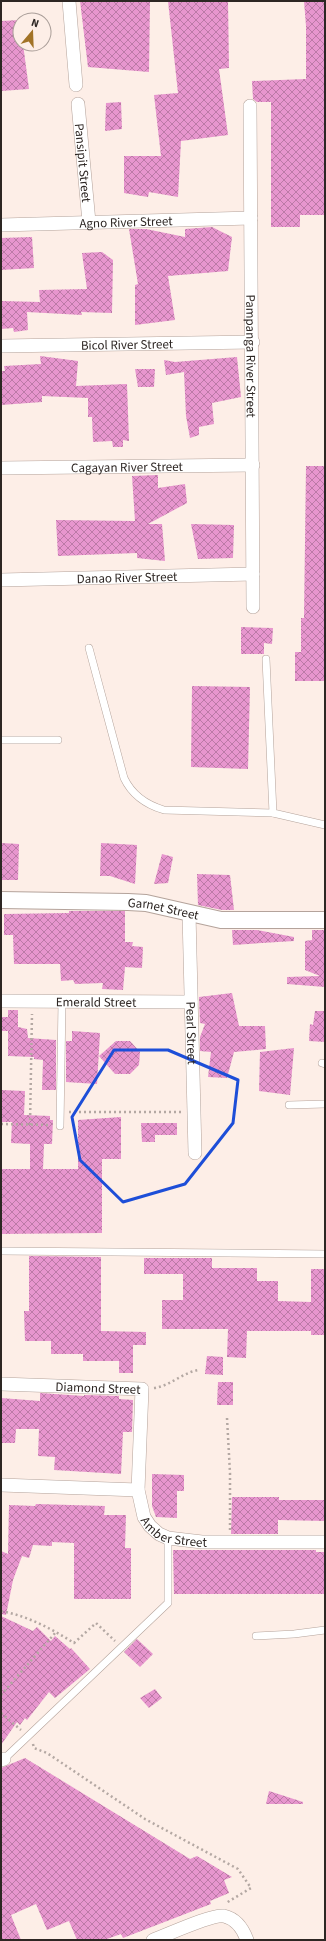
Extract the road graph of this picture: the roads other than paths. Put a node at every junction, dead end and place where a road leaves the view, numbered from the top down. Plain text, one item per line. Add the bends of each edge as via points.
1 (68, 1) edge
2 (76, 85) dead end
3 (78, 104) dead end
4 (250, 106) dead end
5 (251, 218) junction
6 (89, 222) junction
7 (1, 224) edge
8 (253, 342) junction
9 (1, 346) edge
10 (253, 465) junction
11 (1, 468) edge
12 (253, 574) junction
13 (1, 580) edge
14 (253, 607) dead end
15 (89, 648) dead end
16 (266, 659) dead end
17 (1, 740) edge
18 (58, 740) dead end
19 (273, 813) junction
20 (325, 825) edge
21 (1, 900) edge
22 (189, 914) junction
23 (325, 920) edge
24 (1, 1001) edge
25 (62, 1002) junction
26 (191, 1002) junction
27 (289, 1104) dead end
28 (325, 1104) edge
29 (60, 1126) road end
30 (195, 1153) dead end
31 (1, 1251) edge
32 (325, 1254) edge
33 (1, 1384) edge
34 (1, 1485) edge
35 (138, 1490) junction
36 (168, 1538) junction
37 (325, 1542) edge
38 (325, 1630) edge
39 (256, 1636) dead end
40 (2, 1760) edge
41 (153, 1940) edge
42 (248, 1940) edge

1 - 2 street
3 - 6 street, Pansipit Street
4 - 5 street, Pampanga River Street
5 - 6 street, Agno River Street
5 - 8 street, Pampanga River Street
6 - 7 street, Agno River Street
8 - 9 street, Bicol River Street
8 - 10 street, Pampanga River Street
10 - 11 street, Cagayan River Street
10 - 12 street, Pampanga River Street
12 - 13 street, Danao River Street
12 - 14 street, Pampanga River Street
15 - 19 lane via 129,789 150,806 164,810
16 - 19 lane
17 - 18 lane
19 - 20 lane
21 - 22 street, Garnet Street via 146,903
22 - 23 street, Garnet Street via 237,921
22 - 26 street, Pearl Street
24 - 25 street, Emerald Street
25 - 26 street, Emerald Street
25 - 29 lane
26 - 30 street, Pearl Street
27 - 28 lane
31 - 32 lane
33 - 35 street, Diamond Street via 142,1389
34 - 35 street, Amber Street
35 - 36 street, Amber Street via 144,1517 159,1534
36 - 37 street, Amber Street via 196,1542
36 - 40 lane via 168,1603
38 - 39 lane
41 - 42 street via 212,1917 223,1916 239,1925

